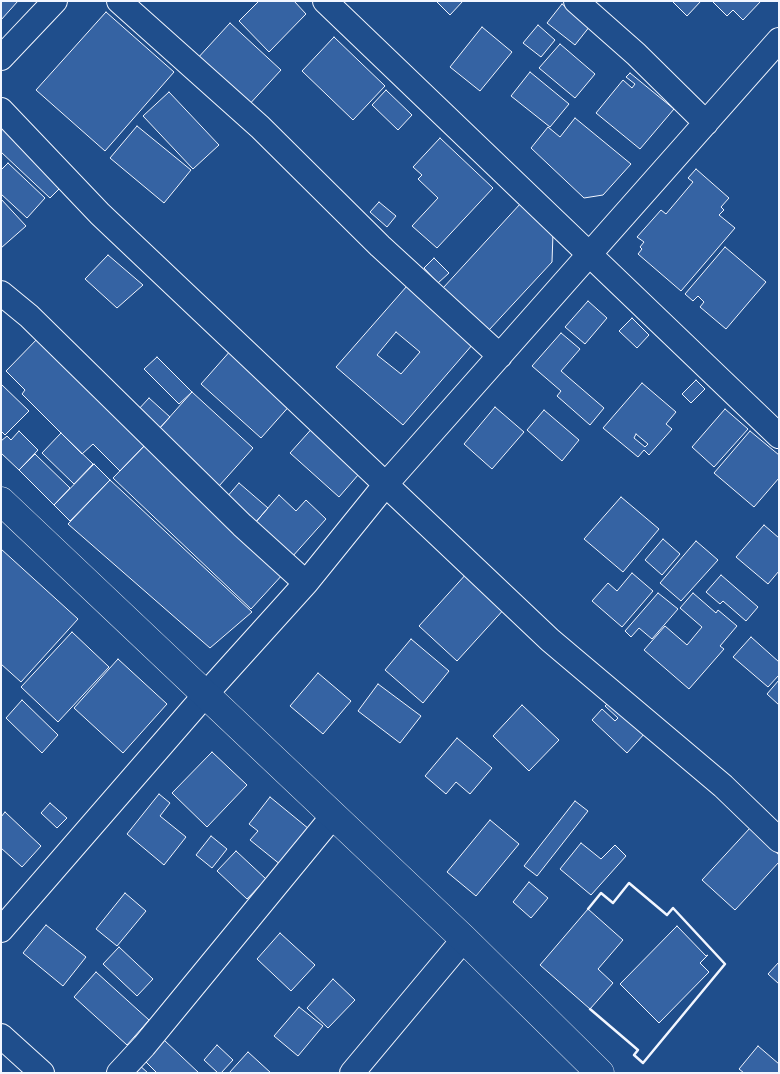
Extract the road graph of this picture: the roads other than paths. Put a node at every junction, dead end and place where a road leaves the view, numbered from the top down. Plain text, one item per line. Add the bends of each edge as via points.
1 (55, 1) edge
2 (118, 1) edge
3 (325, 1) edge
4 (576, 1) edge
5 (779, 40) edge
6 (1, 58) edge
7 (1, 110) edge
8 (706, 122) junction
9 (590, 255) junction
10 (1, 292) edge
11 (500, 356) junction
12 (779, 436) edge
13 (386, 484) junction
14 (1, 501) edge
15 (306, 583) junction
16 (205, 695) junction
17 (333, 816) junction
18 (779, 840) edge
19 (1, 930) edge
20 (464, 939) junction
21 (1, 1036) edge
22 (42, 1073) edge
23 (119, 1073) edge
24 (352, 1073) edge
25 (600, 1073) edge

1 - 6 street
2 - 11 street via 260,127 380,246
3 - 9 street
4 - 8 street
5 - 8 street
7 - 13 street via 100,214
8 - 9 street
9 - 11 street
9 - 12 street
10 - 15 street
11 - 13 street
13 - 15 street
13 - 18 street via 550,640 723,786
14 - 16 street
15 - 16 street
16 - 17 street
16 - 19 street
17 - 20 street
17 - 23 street
20 - 24 street
20 - 25 street
21 - 22 street

